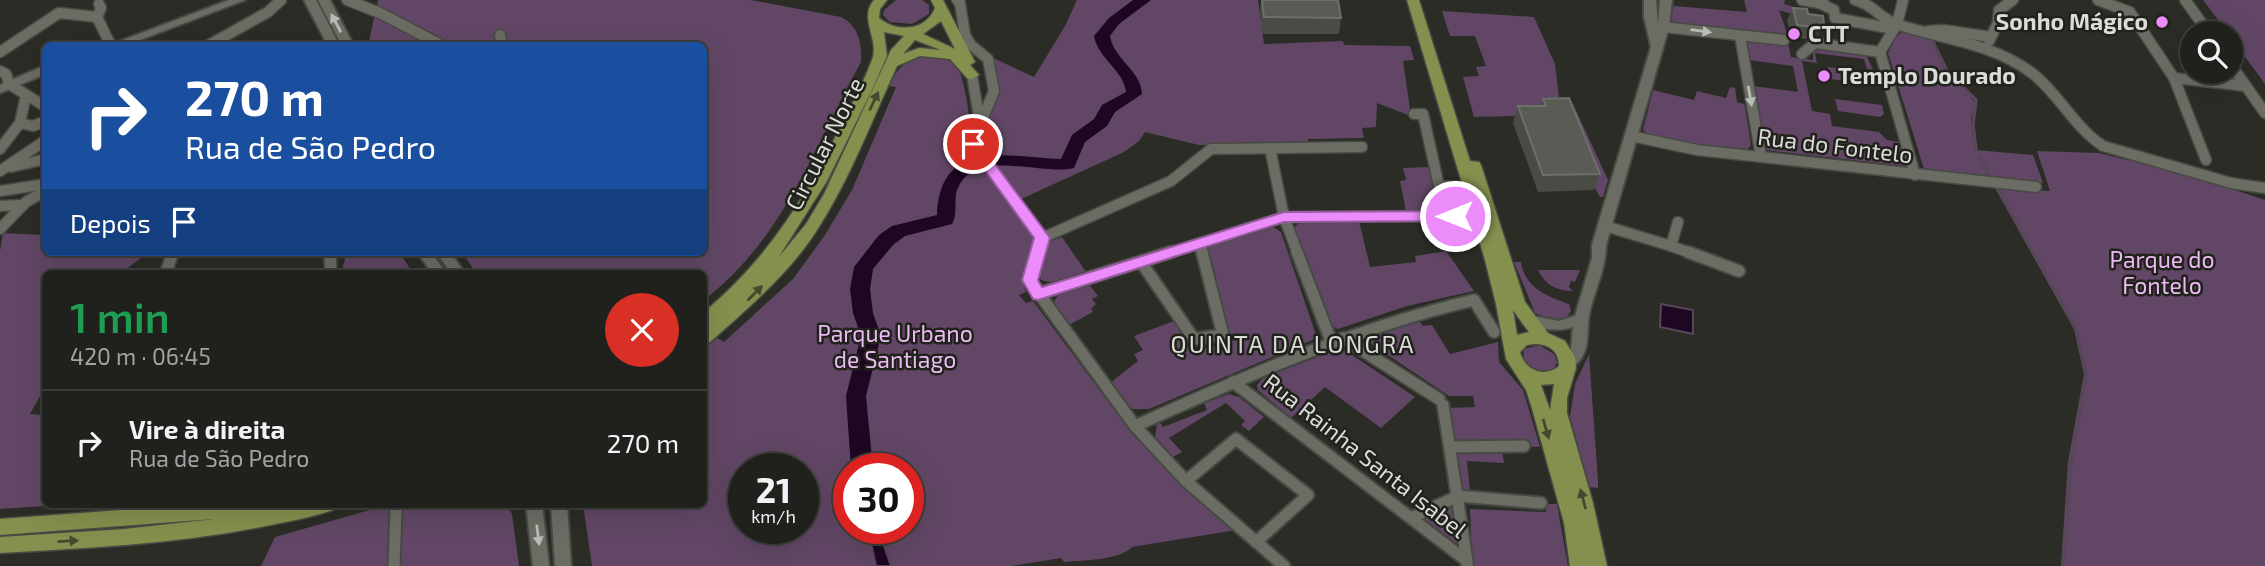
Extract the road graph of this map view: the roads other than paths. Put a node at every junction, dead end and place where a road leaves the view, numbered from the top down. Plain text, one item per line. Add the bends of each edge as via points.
1 (239, 0) edge
2 (281, 0) edge
3 (310, 0) edge
4 (324, 0) edge
5 (347, 0) edge
6 (378, 0) edge
7 (957, 0) edge
8 (1413, 0) edge
9 (1423, 0) edge
10 (1650, 0) edge
11 (1666, 0) edge
12 (1802, 0) edge
13 (1903, 0) edge
14 (2013, 0) edge
15 (2098, 0) edge
16 (2185, 0) edge
17 (1860, 1) edge
18 (939, 2) edge
19 (1822, 2) edge
20 (99, 4) dead end
21 (876, 7) edge
22 (380, 13) junction
23 (97, 17) junction
24 (2200, 21) edge
25 (1861, 23) junction
26 (1657, 26) junction
27 (1896, 26) junction
28 (913, 31) junction
29 (1928, 31) junction
30 (500, 35) dead end
31 (1740, 36) junction
32 (1991, 37) junction
33 (1784, 40) dead end
34 (109, 42) edge
35 (122, 42) edge
36 (214, 42) edge
37 (332, 42) edge
38 (346, 42) edge
39 (435, 42) edge
40 (501, 42) edge
41 (1986, 47) junction
42 (0, 52) edge
43 (1880, 52) junction
44 (1802, 54) dead end
45 (957, 58) junction
46 (892, 63) junction
47 (0, 71) edge
48 (42, 71) edge
49 (972, 75) junction
50 (2174, 78) junction
51 (2243, 82) edge
52 (2246, 86) junction
53 (5, 87) edge
54 (26, 95) junction
55 (975, 96) junction
56 (992, 97) junction
57 (42, 105) edge
58 (2265, 113) edge
59 (1414, 114) dead end
60 (20, 123) junction
61 (42, 123) edge
62 (979, 128) junction
63 (1631, 136) junction
64 (42, 143) edge
65 (1362, 147) dead end
66 (1270, 148) junction
67 (0, 149) edge
68 (1761, 157) junction
69 (42, 160) edge
70 (2206, 160) dead end
71 (1, 171) edge
72 (1915, 175) junction
73 (1470, 187) junction
74 (2036, 187) dead end
75 (42, 188) edge
76 (2265, 188) edge
77 (42, 190) edge
78 (0, 191) edge
79 (1450, 200) dead end
80 (23, 205) junction
81 (0, 206) edge
82 (1284, 217) junction
83 (1678, 222) dead end
84 (1605, 226) junction
85 (0, 229) edge
86 (1042, 238) junction
87 (1200, 243) junction
88 (1671, 246) junction
89 (1141, 262) junction
90 (1739, 271) dead end
91 (1038, 294) junction
92 (707, 318) edge
93 (1581, 319) junction
94 (1528, 320) junction
95 (1494, 332) dead end
96 (707, 335) edge
97 (1343, 338) junction
98 (1546, 339) junction
99 (1331, 341) junction
100 (1516, 358) junction
101 (1568, 365) junction
102 (1233, 382) junction
103 (1135, 426) junction
104 (1524, 446) dead end
105 (1451, 447) junction
106 (1185, 481) junction
107 (1458, 496) junction
108 (1541, 503) dead end
109 (238, 508) edge
110 (312, 508) edge
111 (534, 508) edge
112 (559, 508) edge
113 (396, 509) dead end
114 (1411, 518) junction
115 (0, 527) edge
116 (1256, 542) junction
117 (0, 545) edge
118 (1467, 564) edge
119 (394, 566) edge
120 (541, 566) edge
121 (564, 566) edge
122 (1284, 566) edge
123 (1580, 566) edge
124 (1597, 566) edge

1 - 35 street
2 - 36 street
3 - 37 street
38 -> 4 street
5 - 22 street
6 - 22 street
7 - 56 street via 971,45 988,59
8 - 73 main road
9 - 94 main road via 1517,300
10 - 26 street
11 - 26 street
12 - 19 street
13 - 27 street
14 - 32 street via 1999,10
15 - 50 street via 2130,12
16 - 24 street
17 - 25 street via 1865,19
17 - 27 street
18 - 28 main road, Circular Norte via 937,19
18 - 49 main road
19 - 25 street via 1834,10 1835,19
20 - 23 street
21 - 28 main road via 884,28
21 - 92 main road, Circular Norte via 880,56 815,194 758,271
22 - 39 street
23 - 34 street
23 - 42 street via 59,13
25 - 27 street
26 -> 31 street
26 - 63 street via 1657,49
27 - 29 street
27 - 43 street
28 - 45 main road
28 - 46 main road, Circular Norte
29 - 32 street
29 - 41 street
30 - 40 street
31 - 33 street
31 -> 68 street
32 - 41 street
41 - 76 street via 2032,74 2089,137 2103,146 2231,183
43 - 44 street via 1815,43
43 - 72 street
45 - 46 main road via 928,51
45 - 49 main road
96 -> 46 main road, Circular Norte via 760,289 811,228
47 - 53 street via 6,74
48 - 53 street
49 - 55 street
50 - 52 street
50 - 70 street
51 - 52 street
52 - 58 street
53 - 54 street
54 - 57 street
54 - 60 street
55 - 56 street via 983,100
55 - 62 street
56 - 62 street
59 - 73 street via 1423,114 1438,186
60 - 61 street
60 - 67 street
62 - 86 street via 973,144
63 - 68 street, Rua do Fontelo via 1680,148
63 - 84 street
64 - 71 street
65 - 66 street
66 - 82 street
66 - 86 street via 1211,149 1171,181
68 - 72 street, Rua do Fontelo
69 - 71 street
72 - 74 street, Rua do Fontelo
73 - 100 main road via 1503,296
75 - 78 street
77 - 80 street
79 - 82 street via 1455,216
80 - 81 street
80 - 85 street
82 - 87 street
82 - 99 street
83 - 88 street
84 - 88 street
84 - 93 street
86 - 91 street via 1030,280
87 - 89 street
87 - 89 street via 1223,335 1194,339
88 - 90 street
89 - 91 street
91 - 103 street
93 - 94 street via 1559,326
93 - 98 street
93 - 101 street via 1578,351
94 - 98 main road
95 - 97 street via 1474,300 1417,312
97 - 99 street
97 - 105 street via 1441,402
98 - 100 main road via 1521,340
98 - 101 main road via 1562,348
99 - 102 street
100 - 101 main road via 1541,379 1557,377
100 -> 123 main road via 1540,405 1573,523
124 -> 101 main road via 1560,419 1560,386
102 - 103 street
102 - 114 street, Rua Rainha Santa Isabel
103 - 106 street
104 - 105 street
105 - 107 street
106 - 116 street
106 - 116 street via 1236,439 1308,495
107 - 108 street
107 - 114 street
107 - 118 street
109 - 115 main road
117 -> 110 main road via 208,529
111 -> 120 street
112 - 121 street
113 - 119 street
114 - 118 street, Rua Rainha Santa Isabel
116 - 122 street

